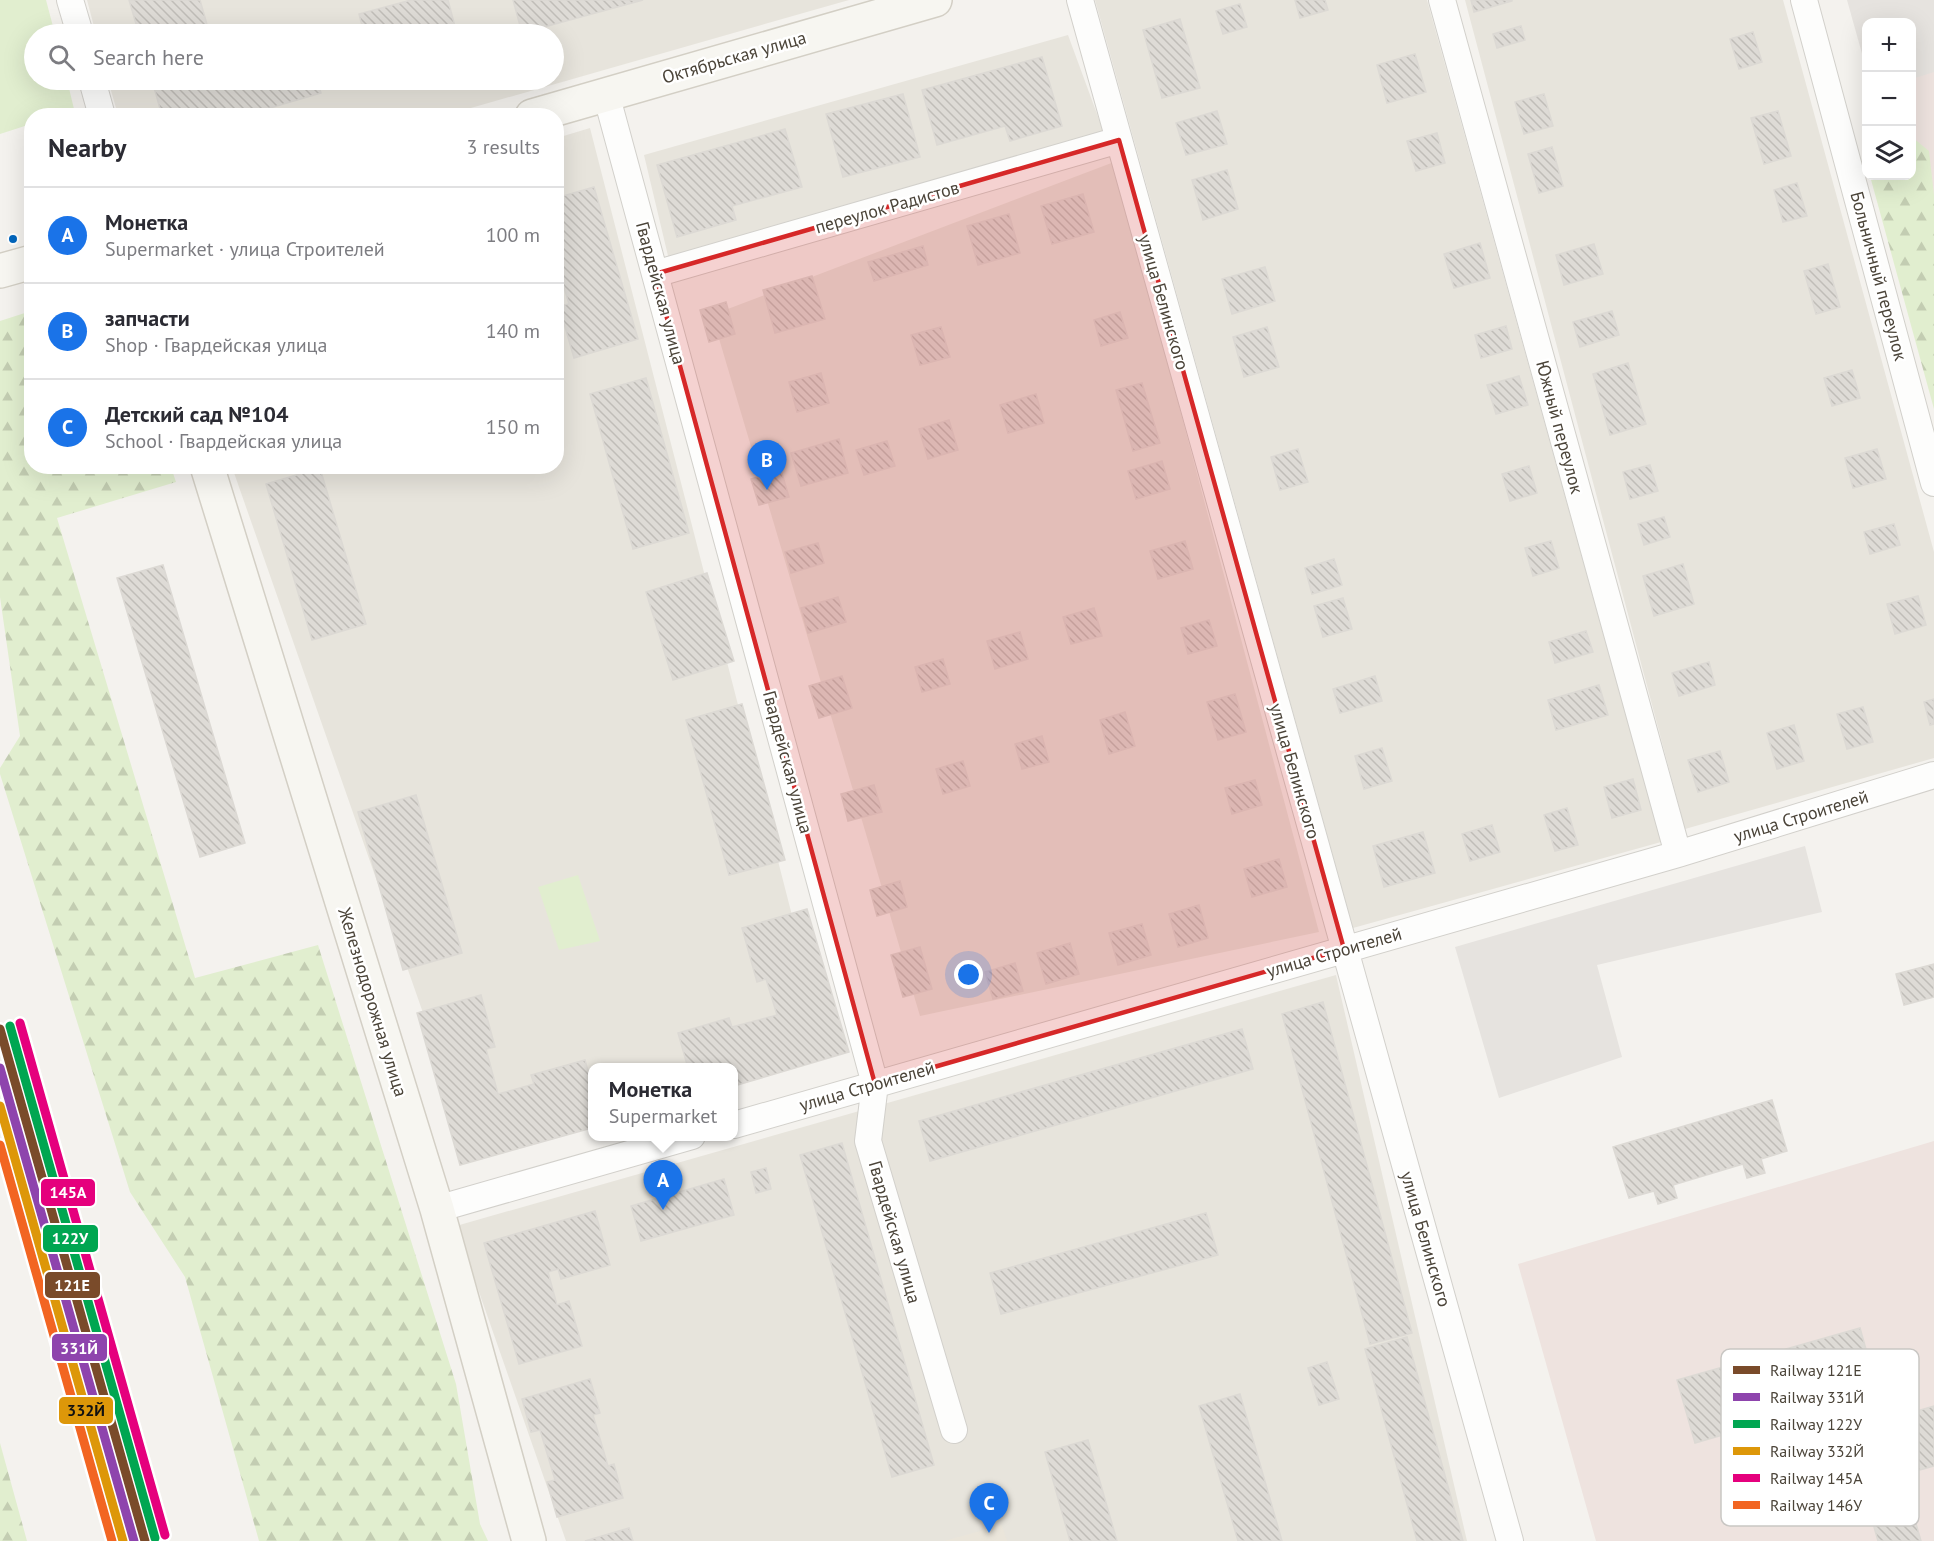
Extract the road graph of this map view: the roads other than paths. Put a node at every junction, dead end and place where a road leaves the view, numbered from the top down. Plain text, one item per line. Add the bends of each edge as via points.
1 (70, 0) edge
2 (935, 0) edge
3 (1080, 0) edge
4 (1442, 0) edge
5 (1804, 0) edge
6 (77, 24) edge
7 (95, 90) edge
8 (606, 94) junction
9 (100, 108) edge
10 (559, 108) edge
11 (1119, 140) junction
12 (24, 264) edge
13 (0, 271) edge
14 (655, 274) junction
15 (209, 474) edge
16 (1934, 483) edge
17 (1934, 775) edge
18 (1678, 854) junction
19 (1344, 948) junction
20 (875, 1084) junction
21 (738, 1124) edge
22 (678, 1141) edge
23 (437, 1209) junction
24 (954, 1430) dead end
25 (529, 1541) edge
26 (1510, 1541) edge

1 - 6 street
2 - 8 street, Октябрьская улица
3 - 11 street, улица Белинского
4 - 18 street, Южный переулок
5 - 16 street, Больничный переулок
7 - 9 street
8 - 10 street, Октябрьская улица
8 - 14 street, Гвардейская улица
11 - 14 street, переулок Радистов
11 - 19 street, улица Белинского
12 - 13 street
14 - 20 street, Гвардейская улица
15 - 23 street, Железнодорожная улица
17 - 18 street, улица Строителей
18 - 19 street, улица Строителей
19 - 20 street, улица Строителей
19 - 26 street, улица Белинского
20 - 21 street, улица Строителей
20 - 24 street, Гвардейская улица via 868,1141
22 - 23 street
23 - 25 street, Железнодорожная улица

